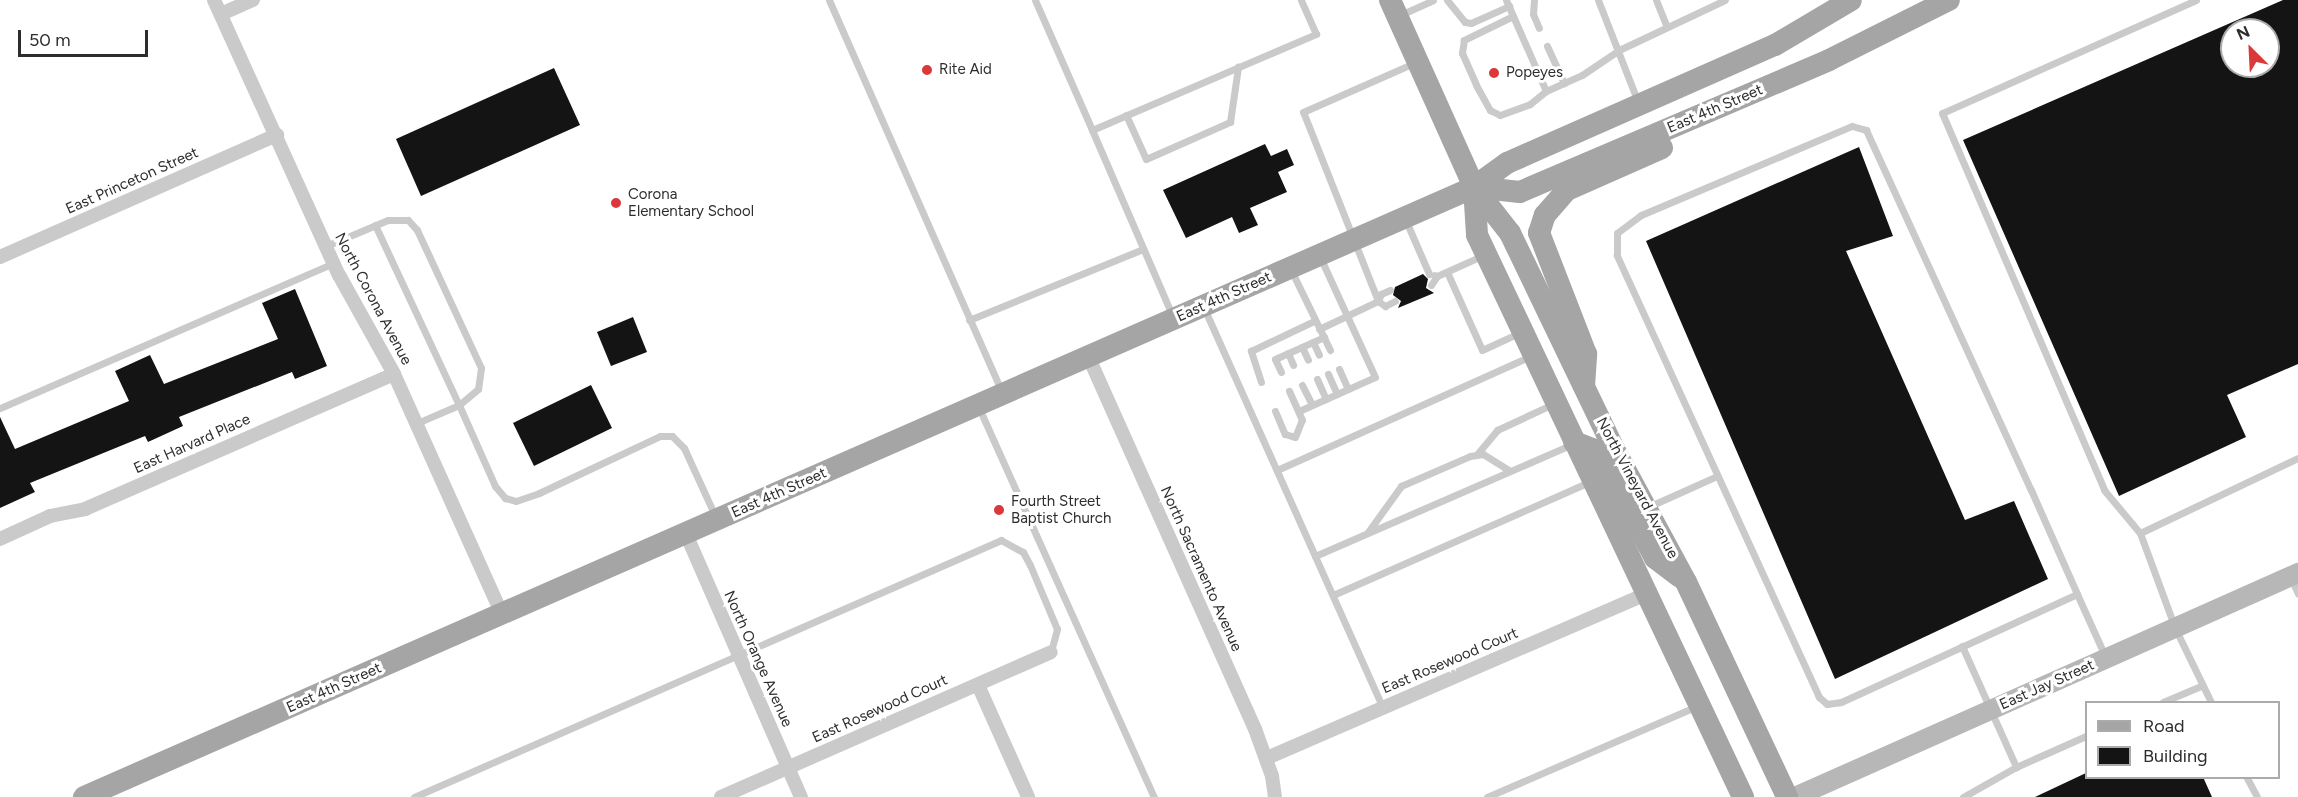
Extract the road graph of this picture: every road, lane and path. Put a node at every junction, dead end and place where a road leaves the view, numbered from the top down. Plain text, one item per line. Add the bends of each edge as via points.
1 (214, 0) edge
2 (254, 0) edge
3 (829, 0) edge
4 (1035, 0) edge
5 (1301, 0) edge
6 (1433, 0) edge
7 (1447, 0) edge
8 (1534, 0) edge
9 (1598, 0) edge
10 (1656, 0) edge
11 (1725, 0) edge
12 (1949, 0) edge
13 (2196, 0) edge
14 (1716, 2) edge
15 (1840, 2) edge
16 (1507, 3) edge
17 (1394, 8) edge
18 (221, 14) junction
19 (1513, 16) junction
20 (1667, 27) junction
21 (1539, 28) dead end
22 (1547, 46) dead end
23 (1618, 50) junction
24 (1419, 61) junction
25 (1238, 67) junction
26 (1805, 71) junction
27 (1564, 83) junction
28 (1546, 91) junction
29 (1639, 104) junction
30 (1126, 115) junction
31 (1092, 130) junction
32 (277, 135) junction
33 (1474, 187) junction
34 (1404, 217) junction
35 (375, 225) junction
36 (1355, 239) junction
37 (326, 246) junction
38 (1143, 249) junction
39 (1486, 254) junction
40 (1319, 255) junction
41 (0, 257) edge
42 (334, 263) junction
43 (1290, 268) junction
44 (1447, 272) junction
45 (1437, 276) junction
46 (1431, 285) dead end
47 (1390, 290) dead end
48 (1395, 301) dead end
49 (1378, 302) junction
50 (1203, 307) junction
51 (1346, 317) junction
52 (969, 320) junction
53 (1174, 320) junction
54 (1314, 321) junction
55 (1319, 329) junction
56 (1522, 332) junction
57 (1324, 338) junction
58 (1313, 342) junction
59 (1302, 347) junction
60 (1330, 350) dead end
61 (1288, 353) junction
62 (1319, 355) dead end
63 (1533, 355) junction
64 (1089, 358) junction
65 (1308, 360) dead end
66 (1293, 365) dead end
67 (1339, 369) dead end
68 (1281, 372) dead end
69 (394, 374) junction
70 (1328, 374) dead end
71 (1317, 379) dead end
72 (1261, 382) dead end
73 (1302, 385) dead end
74 (1584, 387) junction
75 (1348, 389) junction
76 (1289, 390) dead end
77 (1337, 394) junction
78 (1003, 395) junction
79 (1326, 399) junction
80 (1555, 403) junction
81 (459, 405) junction
82 (978, 405) junction
83 (1312, 405) junction
84 (0, 408) edge
85 (1275, 411) dead end
86 (1299, 411) junction
87 (417, 423) junction
88 (1574, 442) junction
89 (1478, 453) junction
90 (2298, 458) edge
91 (1277, 470) junction
92 (1510, 471) junction
93 (1717, 476) junction
94 (1591, 481) junction
95 (1648, 507) junction
96 (717, 520) junction
97 (1368, 533) junction
98 (2140, 533) junction
99 (686, 534) junction
100 (0, 538) edge
101 (1315, 556) junction
102 (2294, 574) edge
103 (1686, 582) junction
104 (1646, 594) junction
105 (2077, 594) junction
106 (2298, 594) edge
107 (1333, 595) junction
108 (502, 614) junction
109 (2175, 628) junction
110 (1962, 646) junction
111 (1051, 652) joint
112 (738, 655) junction
113 (2106, 659) junction
114 (978, 685) junction
115 (2203, 685) junction
116 (2165, 701) edge
117 (2211, 701) edge
118 (1699, 705) junction
119 (1383, 708) junction
120 (1990, 710) junction
121 (2085, 736) edge
122 (1266, 758) junction
123 (2016, 767) junction
124 (788, 768) junction
125 (2248, 779) edge
126 (94, 795) edge
127 (414, 797) edge
128 (721, 797) edge
129 (801, 797) edge
130 (1028, 797) edge
131 (1154, 797) edge
132 (1275, 797) edge
133 (1487, 797) edge
134 (1743, 797) edge
135 (1787, 797) edge
136 (1795, 797) edge
137 (1963, 797) edge
138 (2257, 797) edge

1 - 18 street, North Corona Avenue
2 - 18 street
3 - 52 lane
4 - 31 lane
5 - 25 lane via 1316,34
6 - 17 lane
7 - 16 lane via 1465,22 1471,23
8 - 21 lane via 1533,14
9 - 23 lane
10 - 20 lane
11 - 14 lane
12 - 26 main road, East 4th Street
13 - 98 lane via 1942,113 2104,490
14 - 20 lane
15 - 29 main road, East 4th Street via 1775,45
16 - 19 lane
17 - 24 main road, North Vineyard Avenue
18 - 32 street, North Corona Avenue
19 - 28 lane
19 - 28 lane via 1464,40 1462,53 1476,85 1490,110 1500,115 1530,104
20 - 23 lane
22 - 27 lane
23 - 27 lane
23 - 29 lane
24 - 33 main road, North Vineyard Avenue
24 - 36 lane via 1303,112
25 - 30 lane
25 - 30 lane via 1230,122 1146,159
26 - 33 main road, East 4th Street via 1520,192
26 - 74 main road via 1776,97 1567,190 1546,212 1539,233 1586,354
27 - 28 lane
29 - 33 main road, East 4th Street via 1507,163
30 - 31 lane
31 - 38 lane
32 - 37 street, North Corona Avenue
32 - 41 street, East Princeton Street
33 - 34 main road, East 4th Street
33 - 39 main road, North Vineyard Avenue via 1477,235
33 - 74 main road, North Vineyard Avenue via 1510,233
34 - 36 main road, East 4th Street
34 - 45 lane via 1427,274
35 - 37 lane
35 - 81 lane
35 - 81 lane via 408,220 434,264 481,368 478,389
36 - 40 main road, East 4th Street
36 - 49 lane
37 - 42 street, North Corona Avenue
38 - 52 lane
38 - 53 lane
39 - 44 lane
39 - 56 main road, North Vineyard Avenue
40 - 43 main road, East 4th Street
40 - 51 lane
42 - 69 street, North Corona Avenue
42 - 84 lane
43 - 50 main road, East 4th Street
43 - 54 lane
44 - 45 lane
44 - 56 lane via 1482,350
45 - 46 lane
47 - 49 lane via 1381,294
48 - 49 lane via 1385,306
49 - 51 lane
50 - 53 main road, East 4th Street
50 - 91 lane
51 - 55 lane
51 - 75 lane via 1375,377
52 - 78 lane
53 - 64 main road, East 4th Street
54 - 55 lane
54 - 72 lane via 1251,351
55 - 57 lane
56 - 63 main road, North Vineyard Avenue
57 - 58 lane
57 - 60 lane
58 - 59 lane
58 - 62 lane
59 - 61 lane
59 - 65 lane
61 - 66 lane
61 - 68 lane via 1275,359
63 - 80 main road, North Vineyard Avenue
63 - 91 lane
64 - 78 main road, East 4th Street
64 - 122 street, North Sacramento Avenue
67 - 75 lane
69 - 87 street, North Corona Avenue
69 - 100 street, East Harvard Place via 85,509 50,516
70 - 77 lane
71 - 79 lane
73 - 83 lane
74 - 95 main road, North Vineyard Avenue
75 - 77 lane
76 - 86 lane
77 - 79 lane
78 - 82 main road, East 4th Street
79 - 83 lane
80 - 88 main road, North Vineyard Avenue
80 - 89 lane via 1497,430
81 - 87 lane
81 - 96 lane via 495,486 505,498 516,501 539,494 660,436 672,436 684,448
82 - 96 main road, East 4th Street
82 - 131 lane
83 - 86 lane
85 - 86 lane via 1289,438 1302,427
87 - 108 street, North Corona Avenue
88 - 92 lane
88 - 94 main road, North Vineyard Avenue
88 - 103 main road via 1592,449 1603,460 1655,558
89 - 92 lane
89 - 97 lane via 1401,486
90 - 98 lane
91 - 101 lane
92 - 97 lane
93 - 95 lane
93 - 105 lane via 1617,255 1617,233 1641,214 1852,126 1866,130
93 - 110 lane via 1819,698 1827,704 1841,702
94 - 104 main road, North Vineyard Avenue
94 - 107 lane
95 - 103 main road, North Vineyard Avenue
96 - 99 main road, East 4th Street
97 - 101 lane
98 - 109 lane
99 - 108 main road, East 4th Street
99 - 112 street, North Orange Avenue
101 - 107 lane
102 - 106 lane
102 - 109 street, East Jay Street
103 - 135 main road, North Vineyard Avenue
104 - 118 main road, North Vineyard Avenue
104 - 119 street, East Rosewood Court
105 - 110 lane
105 - 113 lane
107 - 119 lane
108 - 126 main road, East 4th Street
109 - 113 street, East Jay Street
109 - 115 lane
110 - 120 lane
111 - 112 lane via 1057,629 1030,565 1023,552 1001,540
111 - 114 street, East Rosewood Court
112 - 124 street, North Orange Avenue
112 - 127 lane
113 - 120 street, East Jay Street
114 - 124 street, East Rosewood Court
114 - 130 street
115 - 116 lane
115 - 117 lane
118 - 133 lane
118 - 134 main road, North Vineyard Avenue
119 - 122 street, East Rosewood Court
120 - 123 lane
120 - 136 street, East Jay Street
121 - 123 lane
122 - 132 street, North Sacramento Avenue
123 - 137 lane
124 - 128 street, East Rosewood Court
124 - 129 street, North Orange Avenue
125 - 138 lane

